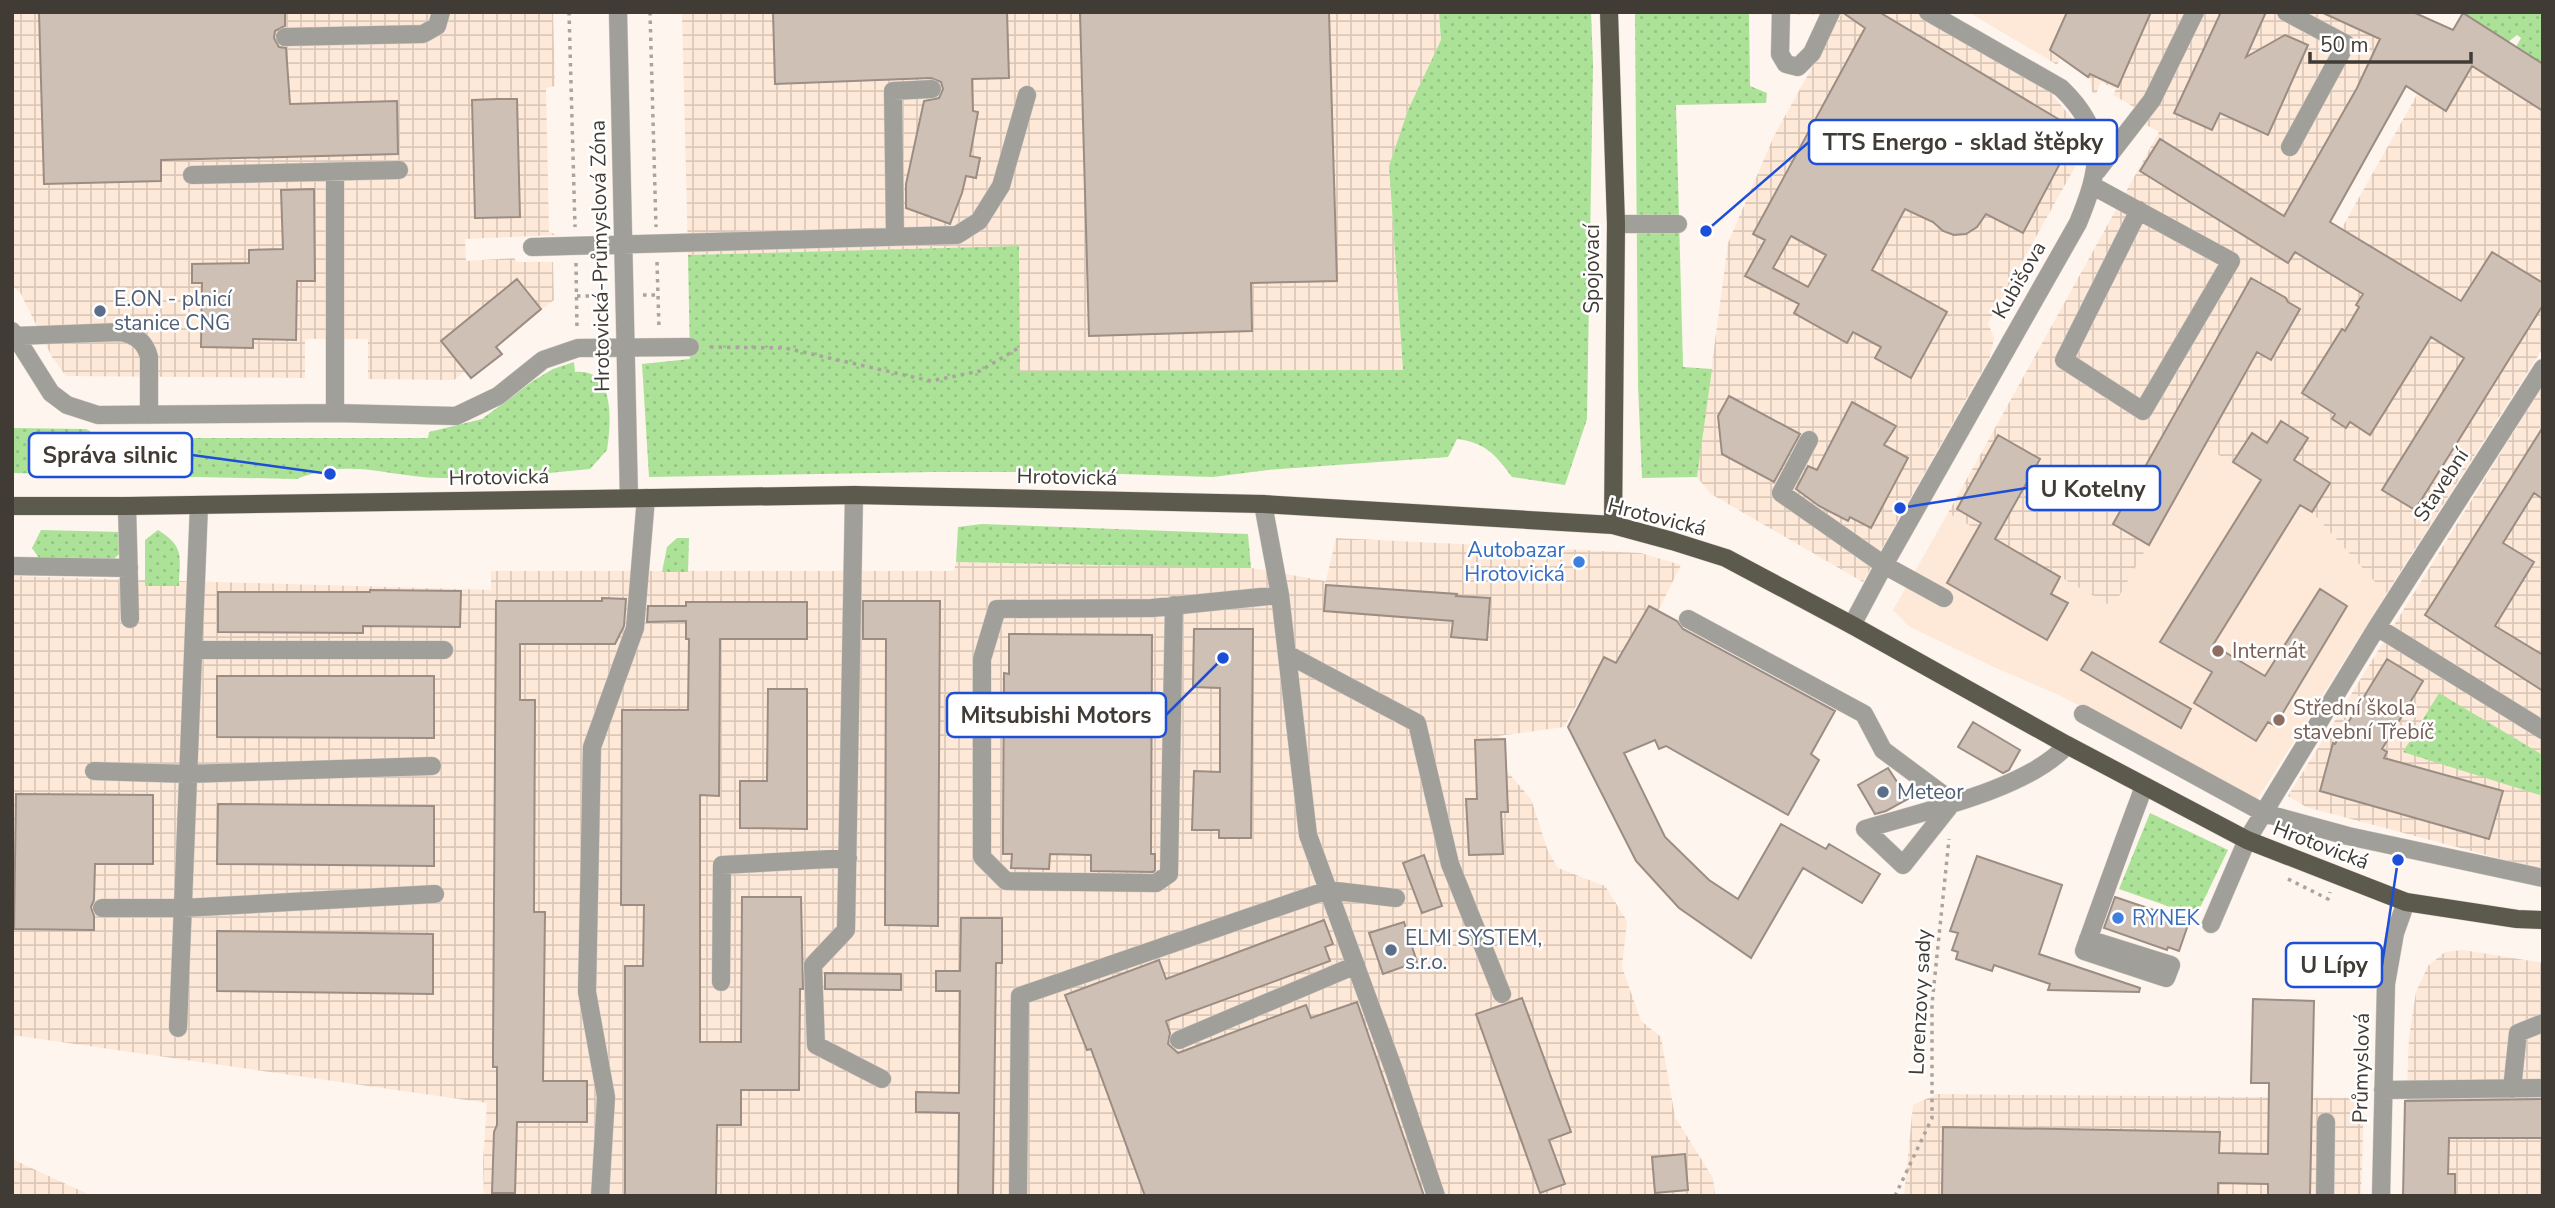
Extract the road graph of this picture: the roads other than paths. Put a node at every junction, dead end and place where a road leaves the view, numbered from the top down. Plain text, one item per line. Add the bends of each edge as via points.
1 (441, 12) edge
2 (618, 12) edge
3 (1609, 12) edge
4 (1781, 12) edge
5 (1831, 12) edge
6 (1928, 12) edge
7 (2195, 12) edge
8 (2286, 12) edge
9 (285, 37) dead end
10 (932, 89) dead end
11 (1027, 95) dead end
12 (2290, 147) dead end
13 (399, 170) dead end
14 (335, 172) junction
15 (192, 174) dead end
16 (2095, 178) junction
17 (2139, 210) junction
18 (1616, 224) junction
19 (1678, 224) dead end
20 (895, 237) junction
21 (623, 244) junction
22 (532, 247) dead end
23 (14, 334) edge
24 (690, 346) road end
25 (625, 347) junction
26 (2543, 368) edge
27 (335, 413) junction
28 (149, 415) junction
29 (1809, 440) dead end
30 (854, 495) junction
31 (638, 498) junction
32 (1263, 504) junction
33 (199, 505) junction
34 (12, 506) edge
35 (127, 506) junction
36 (1612, 525) junction
37 (1884, 565) junction
38 (12, 566) edge
39 (129, 568) junction
40 (1280, 595) junction
41 (1944, 598) dead end
42 (1174, 606) junction
43 (130, 619) dead end
44 (1688, 619) dead end
45 (1852, 625) junction
46 (2377, 627) junction
47 (194, 650) junction
48 (444, 650) dead end
49 (1287, 654) junction
50 (2084, 714) dead end
51 (2543, 730) edge
52 (2067, 745) junction
53 (432, 766) dead end
54 (94, 771) dead end
55 (188, 774) junction
56 (2144, 786) junction
57 (1953, 802) junction
58 (2264, 813) junction
59 (2247, 840) junction
60 (848, 858) junction
61 (2543, 878) edge
62 (1328, 890) junction
63 (435, 894) dead end
64 (1396, 898) dead end
65 (2406, 902) junction
66 (102, 908) dead end
67 (183, 908) junction
68 (2543, 920) edge
69 (2211, 924) dead end
70 (1356, 965) junction
71 (2171, 965) dead end
72 (721, 982) dead end
73 (1502, 994) dead end
74 (2543, 1023) edge
75 (178, 1028) dead end
76 (1179, 1040) dead end
77 (882, 1079) dead end
78 (2543, 1088) edge
79 (2512, 1089) junction
80 (2383, 1090) junction
81 (2326, 1122) dead end
82 (600, 1196) edge
83 (1018, 1196) edge
84 (1436, 1196) edge
85 (2325, 1196) edge
86 (2381, 1196) edge

1 - 9 street via 437,26 423,34
2 - 21 street, Hrotovická-Průmyslová Zóna
3 - 18 main road, Spojovací
4 - 5 street via 1780,54 1786,64 1798,67 1811,53
6 - 16 street, Kubišova via 2061,88 2079,106 2096,143
7 - 16 street via 2152,100
8 - 12 street via 2346,44
10 - 20 street via 893,91
11 - 20 street via 1001,186 979,221 957,235
13 - 14 street
14 - 15 street
14 - 27 street
16 - 17 street
16 - 37 street, Kubišova via 2078,223
17 - 17 street via 2231,261 2143,411 2064,360
18 - 19 street
18 - 36 main road, Spojovací
20 - 21 street via 863,232
21 - 22 street
21 - 25 street, Hrotovická-Průmyslová Zóna
23 - 28 street via 51,393 67,405 98,415
23 - 28 street via 120,332 135,336 149,357
24 - 25 street
25 - 27 street via 578,348 543,360 498,396 456,416
25 - 31 street, Hrotovická-Průmyslová Zóna
26 - 46 street, Stavební
27 - 28 street
29 - 37 street via 1781,493
30 - 31 main road, Hrotovická
30 - 32 main road, Hrotovická
30 - 60 street
31 - 33 main road, Hrotovická
31 - 82 street, Hrotovická-Průmyslová Zóna via 635,628 592,747 587,992 606,1097
32 - 36 main road, Hrotovická
32 - 40 street
33 - 35 main road, Hrotovická
33 - 47 street
34 - 35 main road, Hrotovická
35 - 39 street
36 - 45 main road, Hrotovická via 1726,558
37 - 41 street
37 - 45 street, Kubišova
38 - 39 street
39 - 43 street
40 - 42 street
40 - 49 street
42 - 42 street via 997,609 982,660 982,857 1006,881 1156,883 1169,874
44 - 57 street via 1864,713 1884,750
45 - 52 main road, Hrotovická
46 - 51 street
46 - 58 street, Stavební
47 - 48 street
47 - 55 street
49 - 62 street via 1308,835
49 - 73 street via 1417,723 1450,864
50 - 58 street
52 - 56 main road, Hrotovická
52 - 57 street via 2022,779
53 - 55 street
54 - 55 street
55 - 67 street
56 - 59 main road, Hrotovická
56 - 71 street via 2084,951 2166,978
57 - 57 street via 1864,830 1903,865
58 - 59 street, Stavební
58 - 61 street
59 - 65 main road, Hrotovická
59 - 69 street, Hrotovická
60 - 72 street via 722,865
60 - 77 street via 846,930 813,965 816,1045
62 - 64 street
62 - 70 street
62 - 83 street via 1020,996
63 - 67 street
65 - 68 main road, Hrotovická
65 - 80 street, Průmyslová via 2386,984
66 - 67 street
67 - 75 street
70 - 76 street
70 - 84 street
74 - 79 street via 2518,1033
78 - 79 street
79 - 80 street
80 - 86 street, Průmyslová
81 - 85 street

